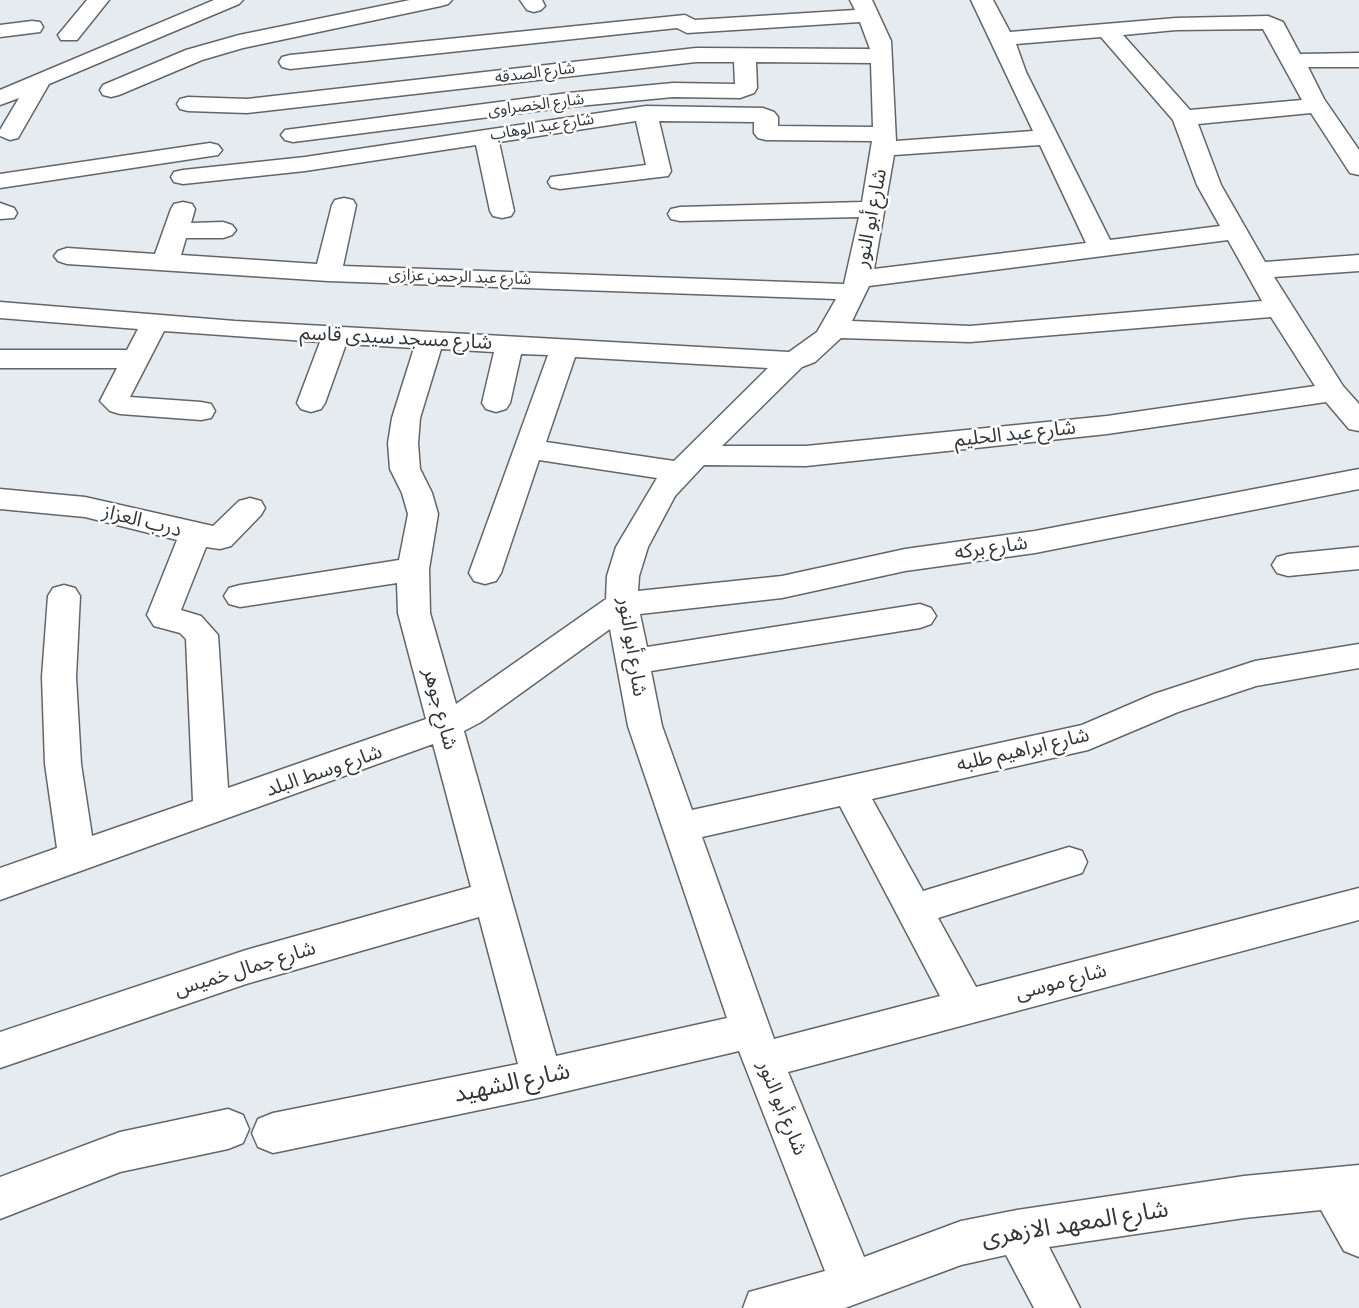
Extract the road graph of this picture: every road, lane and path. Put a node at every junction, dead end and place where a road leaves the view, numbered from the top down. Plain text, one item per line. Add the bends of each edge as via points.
1 (98, 0) edge
2 (232, 0) edge
3 (441, 0) edge
4 (678, 0) edge
5 (982, 0) edge
6 (865, 8) edge
7 (686, 24) junction
8 (32, 27) dead end
9 (1107, 30) junction
10 (0, 31) edge
11 (69, 35) dead end
12 (1003, 39) junction
13 (696, 55) junction
14 (745, 55) junction
15 (882, 57) junction
16 (1359, 60) edge
17 (1293, 61) junction
18 (290, 62) dead end
19 (41, 79) junction
20 (111, 90) dead end
21 (0, 98) edge
22 (188, 104) dead end
23 (1317, 106) junction
24 (646, 113) junction
25 (1184, 118) junction
26 (1359, 123) edge
27 (1331, 127) junction
28 (10, 133) dead end
29 (293, 135) dead end
30 (486, 135) junction
31 (1048, 137) junction
32 (884, 141) junction
33 (210, 150) dead end
34 (1356, 158) edge
35 (183, 177) dead end
36 (0, 181) edge
37 (560, 182) dead end
38 (344, 205) dead end
39 (874, 209) junction
40 (502, 211) dead end
41 (680, 214) dead end
42 (223, 230) dead end
43 (1235, 232) junction
44 (1101, 248) junction
45 (67, 256) dead end
46 (166, 261) junction
47 (1359, 263) edge
48 (1256, 270) junction
49 (328, 273) junction
50 (856, 285) junction
51 (1279, 308) junction
52 (0, 310) edge
53 (154, 324) junction
54 (833, 330) junction
55 (336, 335) junction
56 (430, 340) junction
57 (510, 344) junction
58 (564, 348) junction
59 (135, 359) junction
60 (0, 360) edge
61 (792, 361) junction
62 (1340, 387) edge
63 (311, 403) dead end
64 (496, 404) dead end
65 (201, 411) dead end
66 (1359, 422) edge
67 (528, 449) junction
68 (688, 464) junction
69 (1359, 479) edge
70 (0, 499) edge
71 (250, 508) dead end
72 (192, 534) junction
73 (1359, 558) edge
74 (1288, 565) dead end
75 (413, 569) junction
76 (485, 573) dead end
77 (64, 596) dead end
78 (240, 596) dead end
79 (622, 604) junction
80 (921, 616) dead end
81 (1359, 656) edge
82 (631, 662) junction
83 (444, 726) junction
84 (849, 790) junction
85 (211, 810) junction
86 (680, 827) junction
87 (77, 857) junction
88 (1069, 862) dead end
89 (0, 884) edge
90 (492, 897) junction
91 (1359, 904) edge
92 (914, 910) junction
93 (966, 1006) junction
94 (757, 1045) junction
95 (0, 1050) edge
96 (542, 1078) junction
97 (228, 1129) dead end
98 (273, 1133) dead end
99 (1346, 1188) edge
100 (0, 1198) edge
101 (1017, 1231) junction
102 (1359, 1236) edge
103 (852, 1283) junction
104 (790, 1306) edge
105 (1058, 1308) edge

1 - 11 street
2 - 19 street
3 - 20 street via 239,42 194,55
4 - 7 street
5 - 12 street
6 - 7 street
6 - 15 street, شارع أبو النور via 880,41
7 - 13 street
7 - 18 street
8 - 10 street
9 - 12 street
9 - 17 street via 1264,22 1275,27
9 - 25 street
12 - 31 street
13 - 14 street, شارع الصدقه
13 - 22 street, شارع الصدقه via 257,105
14 - 15 street, شارع الصدقه
14 - 29 street, شارع الخصراوى via 746,87 740,91 673,90 568,100
15 - 32 street, شارع أبو النور
16 - 17 street
17 - 23 street
19 - 21 street
19 - 28 street
23 - 25 street
23 - 27 street
24 - 30 street, شارع عبد الوهاب
24 - 32 street, شارع عبد الوهاب via 763,115 766,134
24 - 37 street via 659,171
25 - 43 street via 1209,185
26 - 27 street
27 - 34 street
30 - 35 street, شارع عبد الوهاب via 304,164
30 - 40 street
31 - 32 street
31 - 44 street
32 - 39 street, شارع أبو النور
33 - 36 street
38 - 49 street
39 - 41 street
39 - 50 street, شارع أبو النور
42 - 46 street via 179,220
43 - 44 street, شارع عبد الرحمن عزازى
43 - 48 street
44 - 50 street, شارع عبد الرحمن عزازى
45 - 46 street, شارع عبد الرحمن عزازى
46 - 49 street, شارع عبد الرحمن عزازى
47 - 48 street
48 - 51 street
49 - 50 street, شارع عبد الرحمن عزازى via 415,266
50 - 54 street, شارع أبو النور
51 - 54 street via 970,334
51 - 62 street
52 - 53 street, شارع مسجد سيدى قاسم
53 - 55 street, شارع مسجد سيدى قاسم
53 - 59 street
54 - 61 street, شارع أبو النور via 805,356
55 - 56 street, شارع مسجد سيدى قاسم
55 - 63 street
56 - 57 street, شارع مسجد سيدى قاسم
56 - 75 street, شارع جوهر via 406,418 403,443 405,469 423,514
57 - 58 street, شارع مسجد سيدى قاسم
57 - 64 street
58 - 61 street, شارع مسجد سيدى قاسم
58 - 67 street
59 - 60 street
59 - 65 street via 115,396 116,404
61 - 68 street, شارع أبو النور
62 - 66 street
62 - 68 street, شارع عبد الحليم via 1107,425
67 - 68 street, شارع عبد الحليم
67 - 76 street
68 - 79 street, شارع أبو النور via 663,490 632,547 623,576
69 - 79 street, شارع بركه via 1035,542 905,560 782,587
70 - 72 street, درب العزاز via 96,509
71 - 72 street via 220,538
72 - 85 street, درب العزاز via 163,615 190,624 202,635
73 - 74 street
75 - 78 street
75 - 83 street, شارع جوهر via 414,613
77 - 87 street via 59,677 63,764
79 - 82 street, شارع أبو النور
79 - 83 street, شارع وسط البلد via 469,713
80 - 82 street
81 - 84 street, شارع ابراهيم طلبه via 1255,674 1166,703 1088,737
82 - 86 street, شارع أبو النور via 645,726
83 - 85 street, شارع وسط البلد
83 - 90 street, شارع جوهر
84 - 86 street, شارع ابراهيم طلبه
84 - 92 street
85 - 87 street, شارع وسط البلد
86 - 94 street, شارع أبو النور
87 - 89 street, شارع وسط البلد
88 - 92 street
90 - 95 street, شارع جمال خميس via 235,971
90 - 96 street, شارع جوهر
91 - 93 street, شارع موسى
92 - 93 street
93 - 94 street, شارع موسى
94 - 96 street, شارع الشهيد
94 - 103 street, شارع أبو النور
96 - 98 street, شارع الشهيد
97 - 100 street via 120,1152
99 - 101 street, شارع المعهد الازهرى via 1244,1197
99 - 102 street
101 - 103 street, شارع المعهد الازهرى via 962,1243
101 - 105 street
103 - 104 street, شارع المعهد الازهرى

